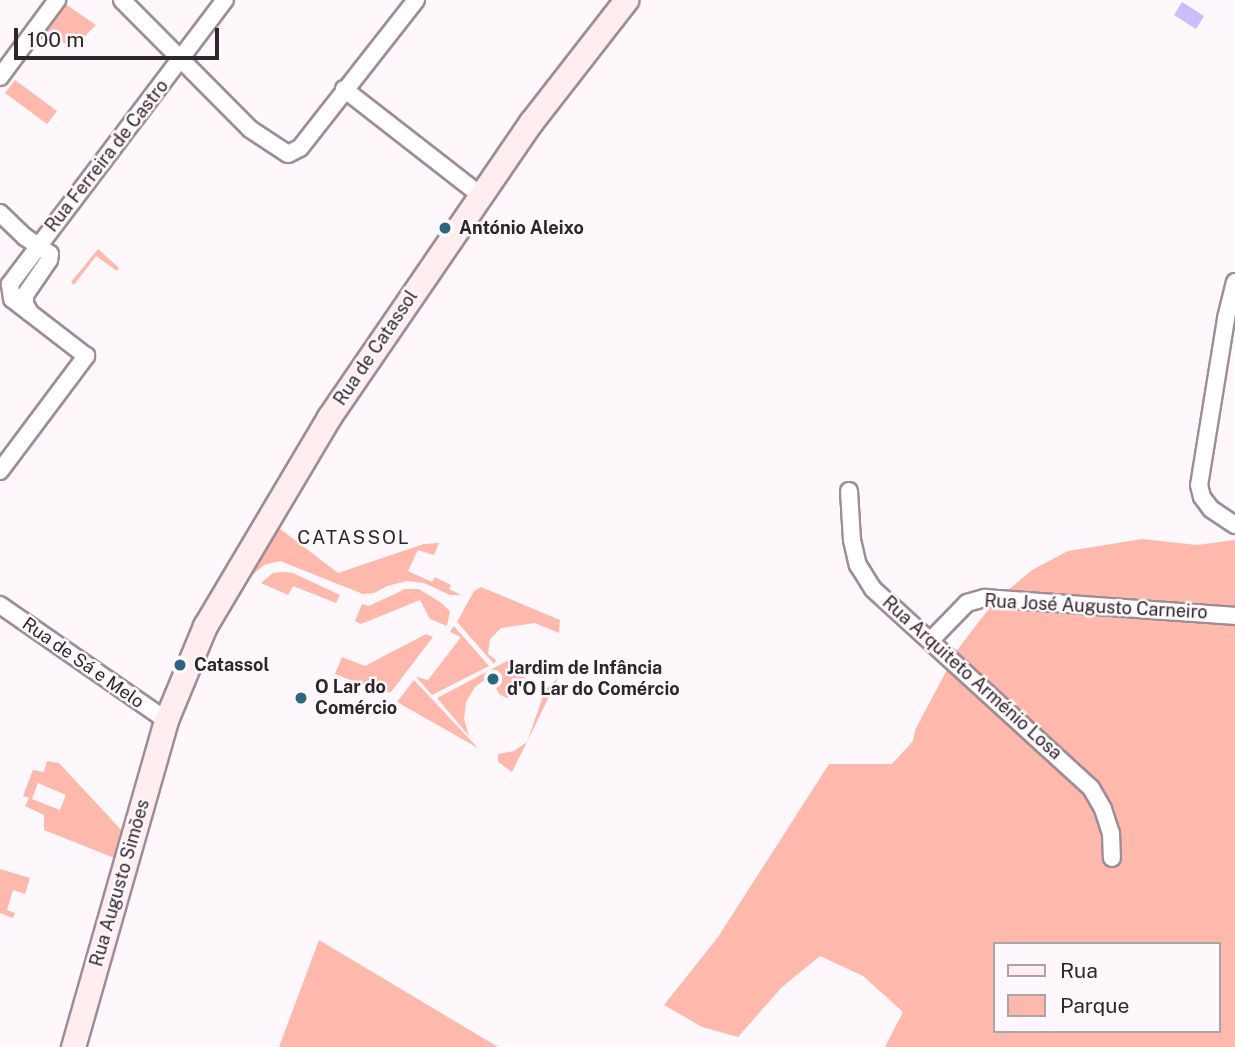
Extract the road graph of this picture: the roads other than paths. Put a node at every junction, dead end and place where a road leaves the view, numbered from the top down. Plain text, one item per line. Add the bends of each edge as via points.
1 (57, 0) edge
2 (122, 0) edge
3 (225, 0) edge
4 (416, 0) edge
5 (626, 0) edge
6 (180, 60) junction
7 (0, 77) edge
8 (344, 89) junction
9 (480, 195) junction
10 (0, 213) edge
11 (38, 245) junction
12 (1235, 282) edge
13 (0, 471) edge
14 (849, 491) dead end
15 (1235, 525) edge
16 (0, 605) edge
17 (1235, 615) edge
18 (931, 640) junction
19 (166, 720) junction
20 (1112, 858) dead end
21 (73, 1047) edge

1 - 7 street
2 - 6 street
3 - 6 street, Rua Ferreira de Castro
4 - 8 street
5 - 9 main road, Rua de Catassol
6 - 8 street via 281,153 300,148
6 - 11 street, Rua Ferreira de Castro
8 - 9 street
9 - 19 main road, Rua de Catassol via 300,461 205,626
10 - 11 street
11 - 13 street, Rua Ferreira de Castro via 8,288 12,299 86,356
12 - 15 street via 1199,485 1211,509
14 - 18 street, Rua Arquiteto Arménio Losa via 859,565 873,589
16 - 19 street, Rua de Sá e Melo
17 - 18 street, Rua José Augusto Carneiro via 985,597 967,603
18 - 20 street, Rua Arquiteto Arménio Losa via 1091,789 1111,833
19 - 21 main road, Rua Augusto Simões

